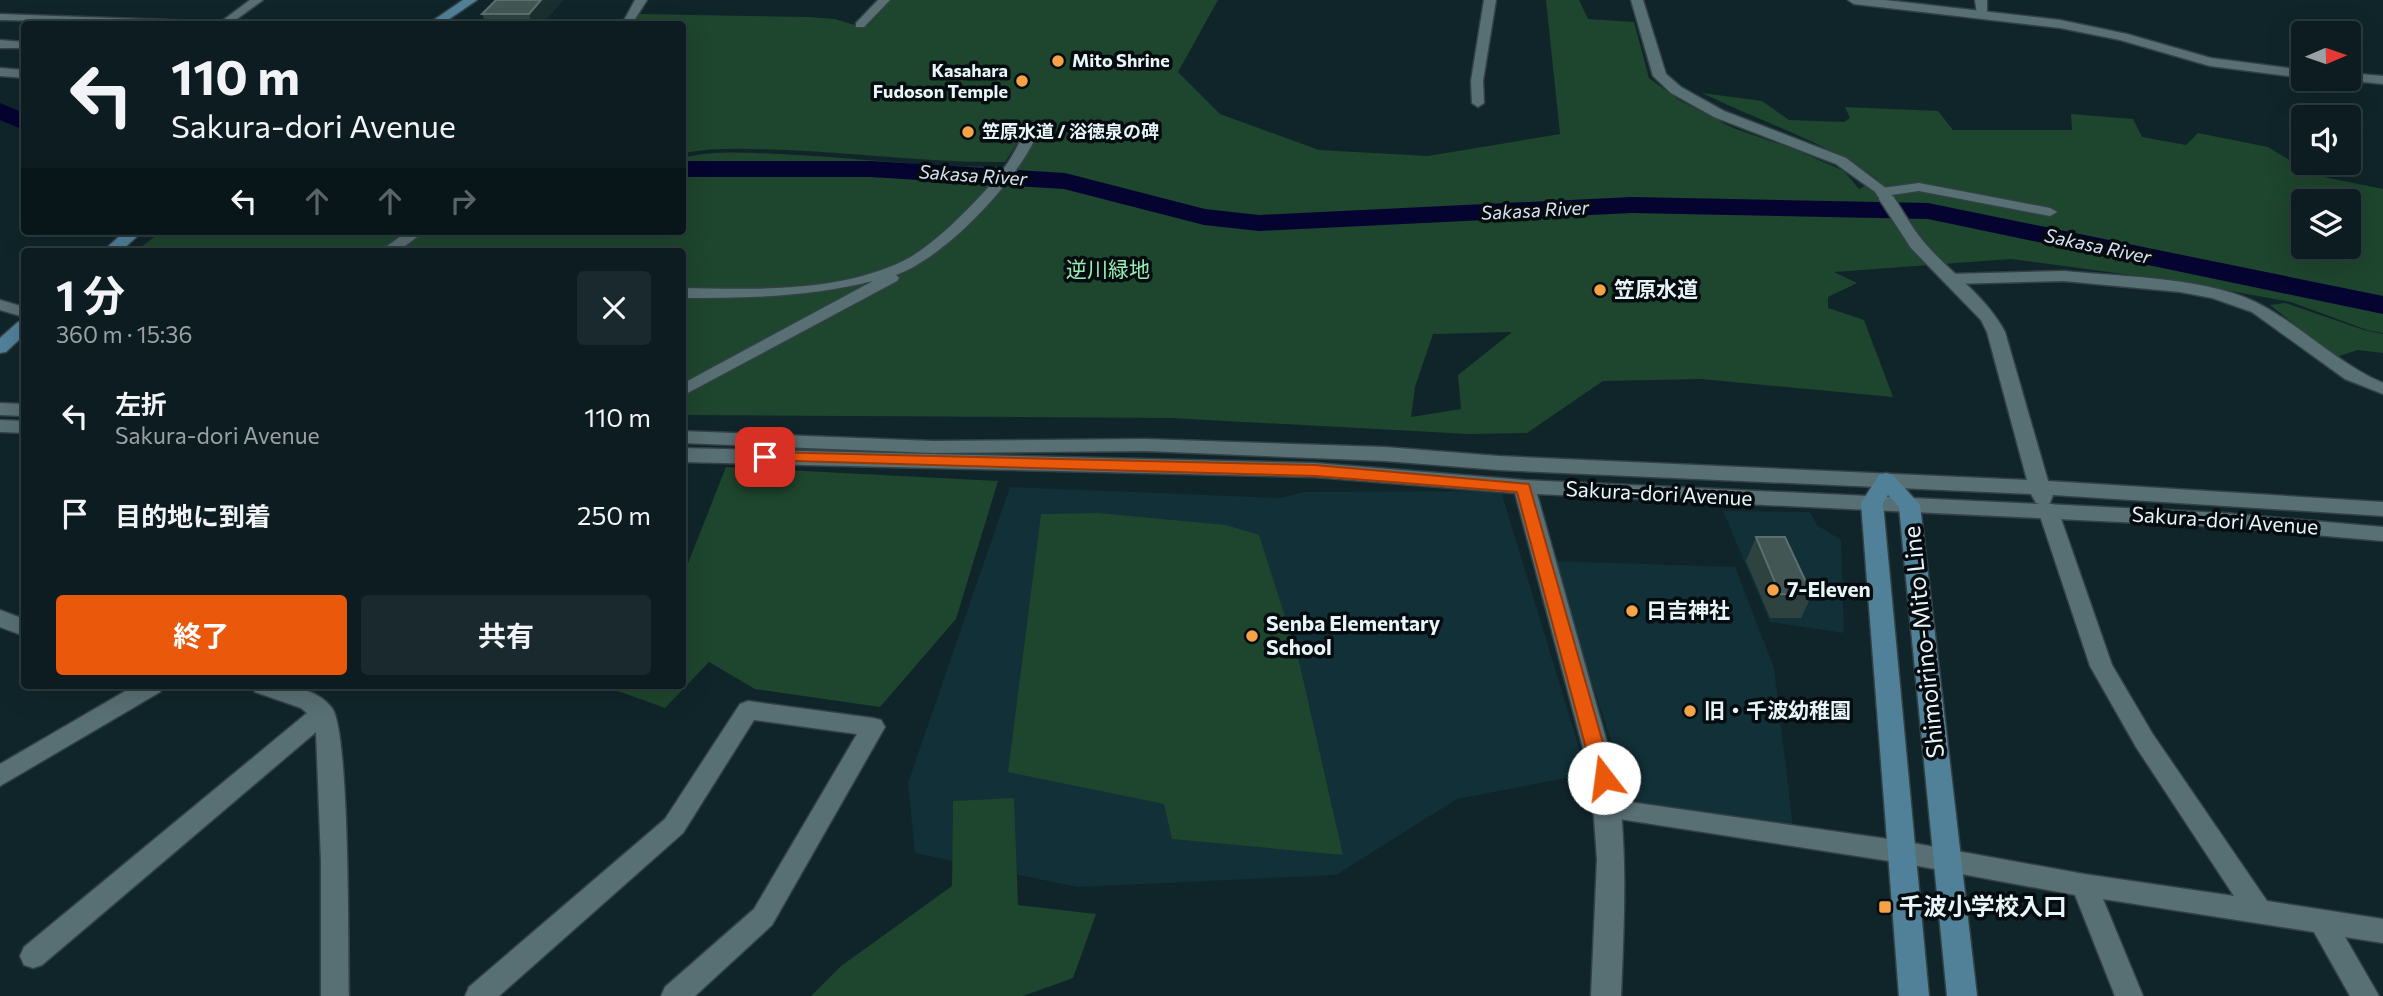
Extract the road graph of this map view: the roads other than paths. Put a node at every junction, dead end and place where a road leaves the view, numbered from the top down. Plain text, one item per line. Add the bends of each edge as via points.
1 (257, 0) edge
2 (471, 0) edge
3 (641, 0) edge
4 (884, 0) edge
5 (1490, 0) edge
6 (1637, 0) edge
7 (1854, 0) edge
8 (1981, 0) edge
9 (1983, 15) junction
10 (0, 17) edge
11 (88, 21) edge
12 (227, 21) edge
13 (439, 21) edge
14 (629, 21) edge
15 (860, 25) dead end
16 (0, 44) edge
17 (21, 45) edge
18 (0, 72) edge
19 (2291, 73) edge
20 (21, 74) edge
21 (2361, 78) edge
22 (2383, 80) edge
23 (1478, 103) dead end
24 (1028, 139) dead end
25 (995, 188) joint
26 (1884, 195) junction
27 (2050, 212) dead end
28 (130, 235) edge
29 (412, 235) edge
30 (115, 248) edge
31 (393, 248) edge
32 (906, 266) junction
33 (1950, 279) junction
34 (686, 293) edge
35 (0, 305) edge
36 (21, 311) edge
37 (21, 330) edge
38 (0, 348) edge
39 (686, 389) edge
40 (2383, 389) edge
41 (0, 409) edge
42 (21, 410) edge
43 (0, 426) edge
44 (21, 427) edge
45 (686, 437) edge
46 (686, 455) edge
47 (1886, 480) junction
48 (1524, 487) junction
49 (2038, 487) junction
50 (1872, 503) junction
51 (1909, 505) junction
52 (2383, 509) edge
53 (2048, 510) junction
54 (2383, 534) edge
55 (0, 618) edge
56 (21, 627) edge
57 (147, 689) edge
58 (271, 689) edge
59 (323, 713) junction
60 (0, 776) edge
61 (1609, 808) junction
62 (1902, 852) junction
63 (1947, 862) junction
64 (2084, 885) junction
65 (2260, 913) junction
66 (2322, 922) junction
67 (2383, 931) edge
68 (33, 956) dead end
69 (335, 996) edge
70 (479, 996) edge
71 (674, 996) edge
72 (1606, 996) edge
73 (1914, 996) edge
74 (1962, 996) edge
75 (2129, 996) edge
76 (2365, 996) edge

1 - 12 street
2 - 13 main road
3 - 14 street
4 - 15 street
5 - 23 street via 1477,81
6 - 26 street via 1660,76 1668,85 1736,120 1841,161
7 - 9 street
8 - 9 street
9 - 19 street via 2087,29 2231,66
10 - 11 street
16 - 17 street
18 - 20 street
21 - 22 street
24 - 25 street
25 - 32 street
26 - 27 street via 1919,187
26 - 33 street via 1927,257
28 - 30 main road
29 - 31 street
32 - 34 street via 806,289
32 - 39 street
33 - 40 street via 2064,276 2216,294 2258,309 2351,375
33 - 49 street via 1976,300 1996,332
35 - 36 street
37 - 38 main road
41 - 42 street
43 - 44 street
45 - 47 street, Sakura-dori Avenue via 933,447 1158,445
46 - 48 street, Sakura-dori Avenue via 1315,471
47 - 49 street, Sakura-dori Avenue
47 - 50 main road
47 - 51 main road, Shimoirino-Mito Line
48 - 50 street, Sakura-dori Avenue
48 - 61 street
49 - 52 street, Sakura-dori Avenue
49 - 53 street
50 - 51 street, Sakura-dori Avenue
50 - 62 main road, Shimoirino-Mito Line
51 - 53 street, Sakura-dori Avenue
51 - 63 main road, Shimoirino-Mito Line
53 - 54 street, Sakura-dori Avenue
53 - 65 street via 2101,666 2144,740
55 - 56 street
57 - 60 street
58 - 59 street via 309,702
59 - 68 street
59 - 69 street via 334,862
61 - 62 street
61 - 72 street
62 - 63 street
62 - 73 main road, Shimoirino-Mito Line
63 - 64 street
63 - 74 main road, Shimoirino-Mito Line
64 - 65 street
64 - 75 street
65 - 66 street
66 - 67 street
66 - 76 street
70 - 71 street via 674,826 748,710 873,727 763,918

